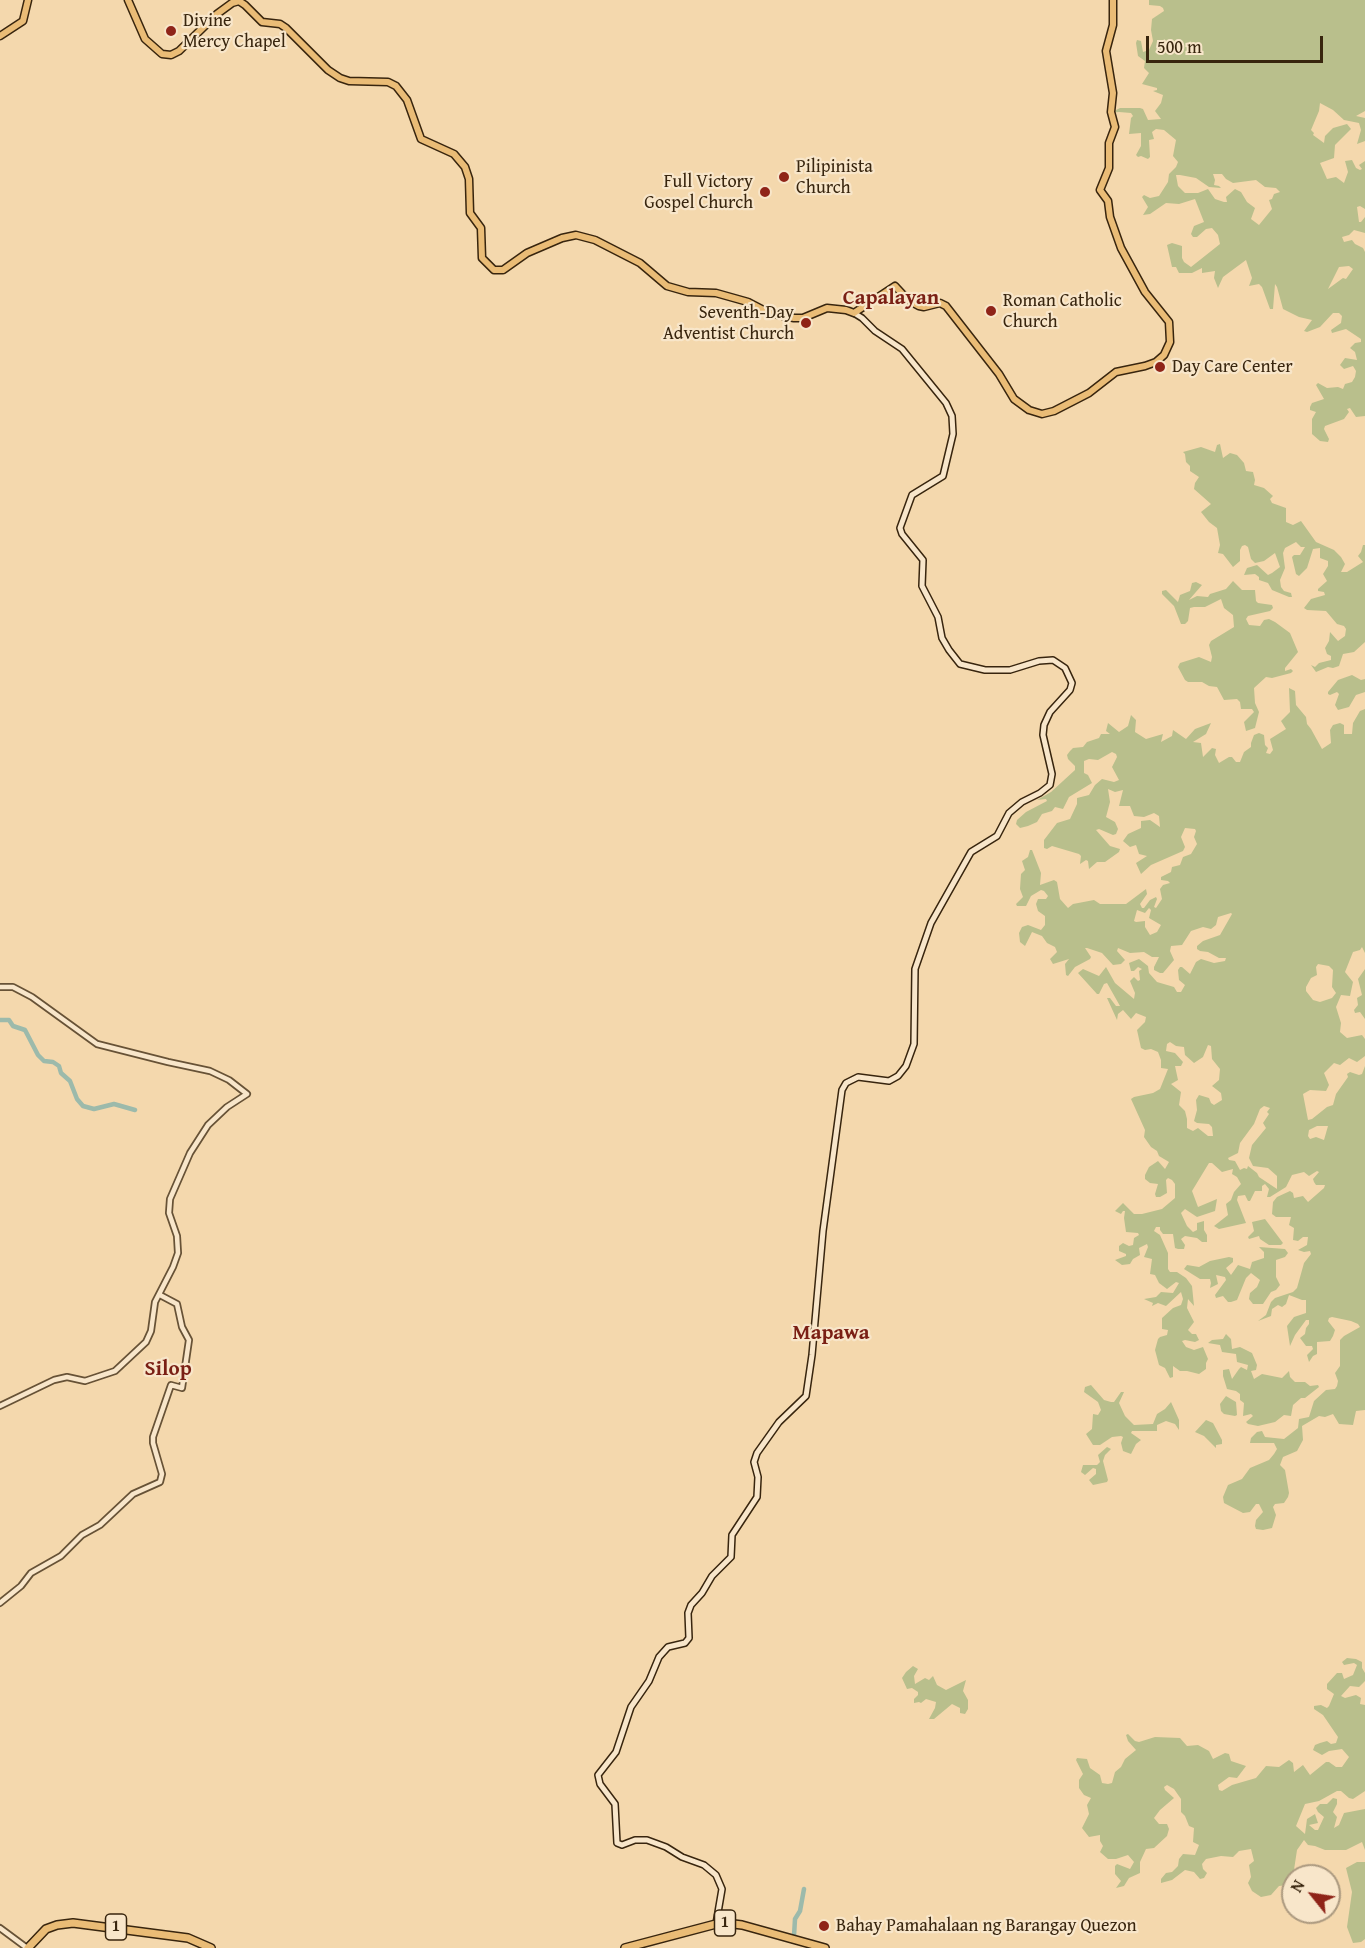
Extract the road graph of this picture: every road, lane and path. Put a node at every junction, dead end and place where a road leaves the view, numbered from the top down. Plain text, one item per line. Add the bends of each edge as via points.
1 (28, 0) edge
2 (128, 0) edge
3 (1113, 0) edge
4 (0, 36) edge
5 (857, 310) junction
6 (0, 987) edge
7 (160, 1295) junction
8 (0, 1406) edge
9 (0, 1603) edge
10 (716, 1924) junction
11 (0, 1928) edge
12 (27, 1948) edge
13 (211, 1948) edge
14 (625, 1948) edge
15 (825, 1948) edge

1 - 4 main road via 23,21
2 - 5 main road via 145,39 165,55 179,51 217,14 232,3 241,2 262,22 286,28 337,77 388,82 400,88 421,139 448,151 464,165 469,179 470,213 481,228 481,255 494,270 506,269 527,253 562,238 581,236 640,263 663,284 688,292 716,293 794,318 827,308
3 - 5 main road via 1113,25 1106,51 1115,127 1109,143 1109,168 1100,189 1108,201 1121,248 1147,296 1169,322 1170,338 1164,355 1148,365 1116,372 1089,393 1054,411 1037,413 1014,399 946,306 919,306 895,286
5 - 10 main road via 875,331 904,351 952,416 953,433 943,476 912,495 900,528 923,560 922,586 938,617 942,638 960,664 1010,670 1039,660 1053,660 1065,668 1072,683 1044,725 1052,774 1050,785 1009,813 998,836 971,852 933,918 915,969 914,1044 906,1066 889,1081 858,1077 842,1090 806,1396 776,1425 757,1453 757,1497 732,1535 731,1557 691,1605 689,1638 685,1643 668,1647 659,1657 649,1681 631,1707 616,1752 598,1775 615,1804 618,1843 647,1839 704,1865 716,1875 722,1889
6 - 7 street via 13,987 32,997 97,1044 210,1071 247,1094 215,1117 189,1156 169,1204 178,1253
7 - 8 street via 154,1305 148,1340 118,1369 85,1381 67,1377 54,1380
7 - 9 street via 178,1306 189,1340 182,1388 171,1385 153,1437 162,1474 160,1482 133,1494 100,1525 31,1574
10 - 14 highway, 1
10 - 15 highway, 1 via 742,1925
11 - 12 street
12 - 13 highway, 1 via 46,1929 73,1923 188,1938

